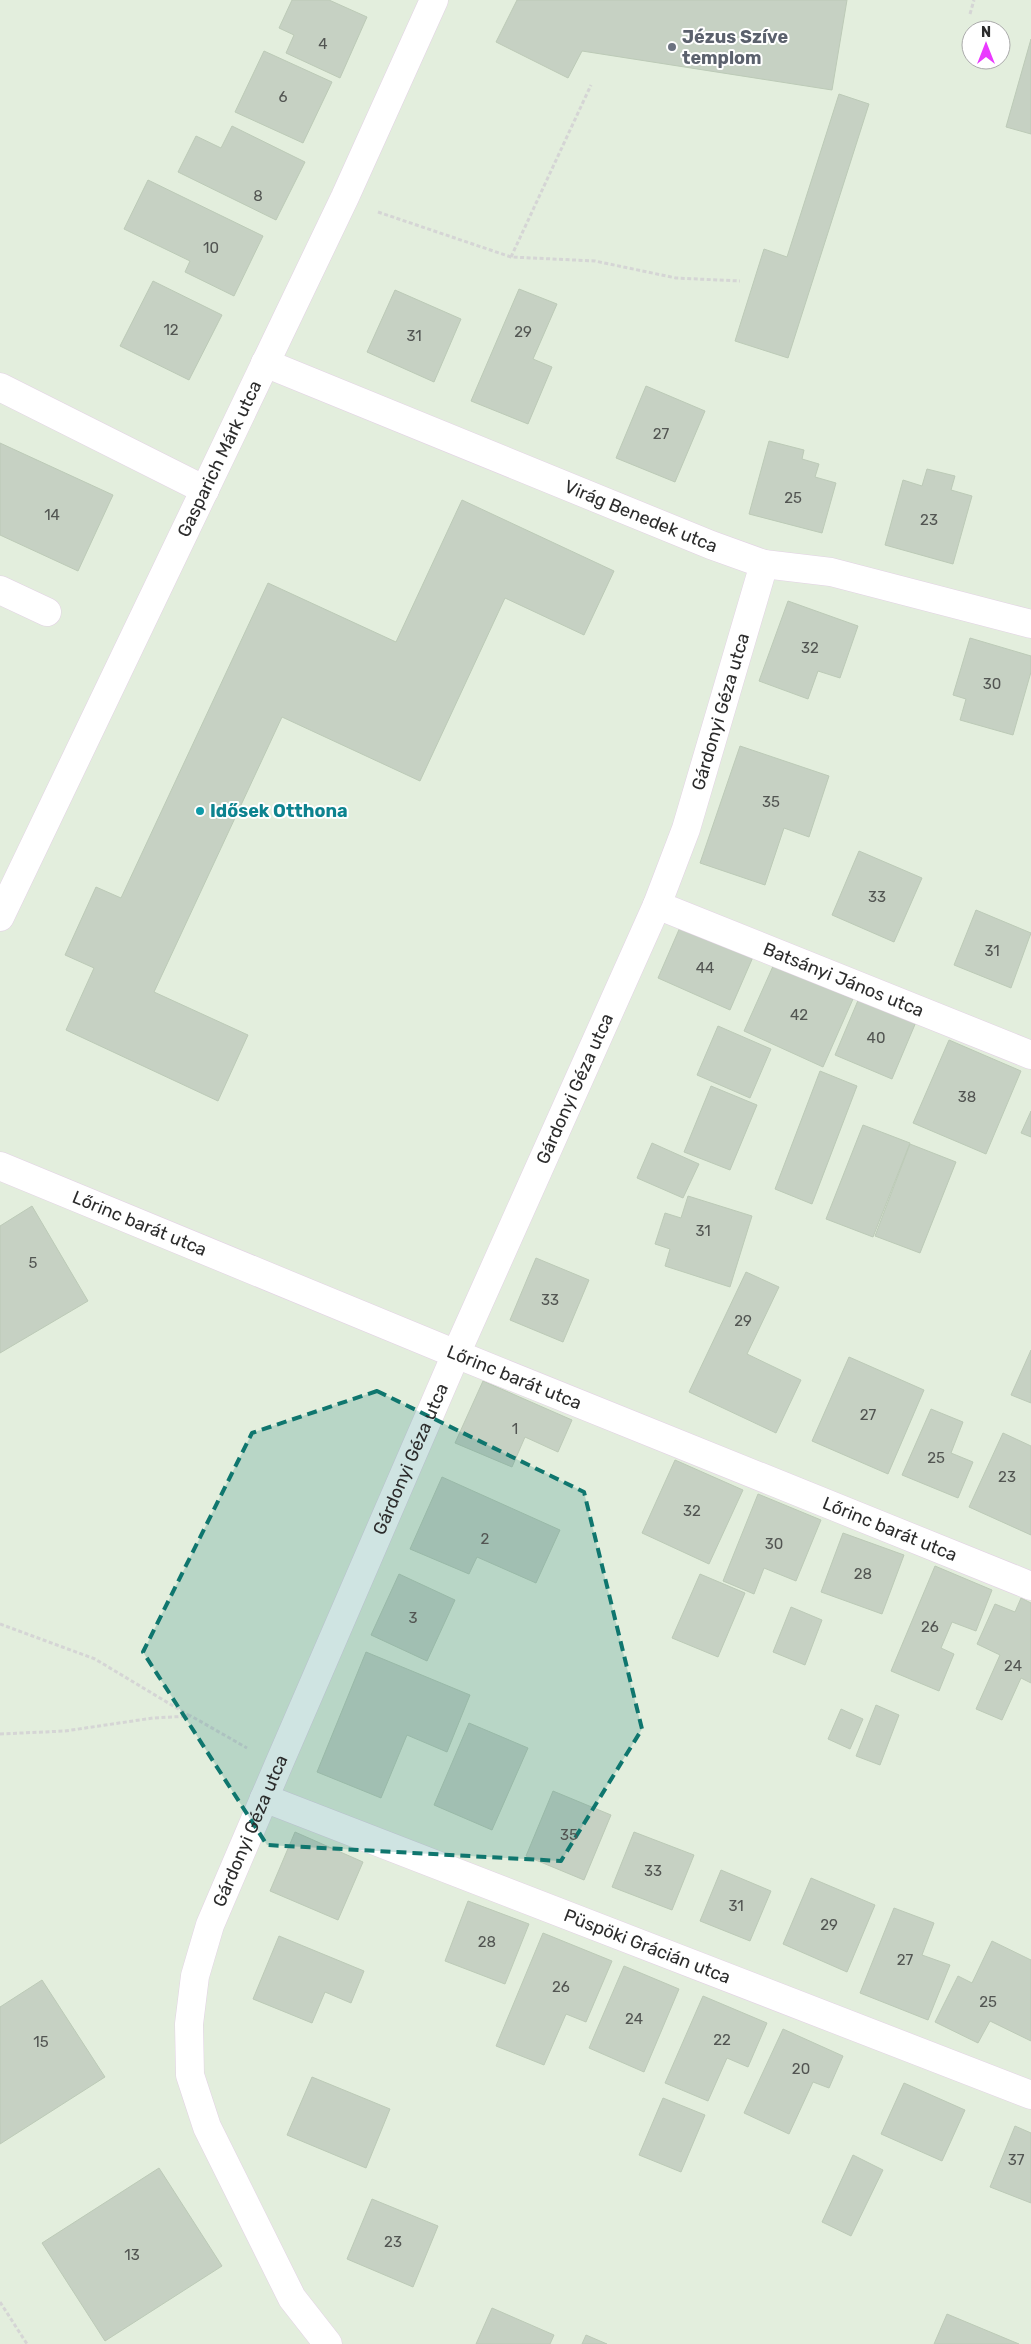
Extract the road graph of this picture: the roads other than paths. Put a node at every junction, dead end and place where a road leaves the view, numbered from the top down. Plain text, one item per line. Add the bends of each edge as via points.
1 (434, 0) edge
2 (265, 363) junction
3 (0, 387) edge
4 (205, 490) junction
5 (764, 564) junction
6 (0, 590) edge
7 (47, 612) dead end
8 (1031, 624) edge
9 (8, 882) edge
10 (657, 905) junction
11 (0, 916) edge
12 (1031, 1055) edge
13 (0, 1166) edge
14 (456, 1354) junction
15 (1031, 1586) edge
16 (264, 1798) junction
17 (1031, 2095) edge
18 (328, 2344) edge

1 - 2 street, Gasparich Márk utca via 346,197
2 - 4 street, Gasparich Márk utca
2 - 5 street, Virág Benedek utca
3 - 4 street
4 - 9 street, Gasparich Márk utca
5 - 8 street, Virág Benedek utca via 831,572
5 - 10 street, Gárdonyi Géza utca via 686,829
6 - 7 street
9 - 11 street, Gasparich Márk utca
10 - 12 street, Batsányi János utca
10 - 14 street, Gárdonyi Géza utca
13 - 14 street, Lőrinc barát utca
14 - 15 street, Lőrinc barát utca
14 - 16 street, Gárdonyi Géza utca
16 - 17 street, Püspöki Grácián utca
16 - 18 street, Gárdonyi Géza utca via 210,1925 195,1976 188,2024 190,2075 207,2127 265,2247 292,2298

